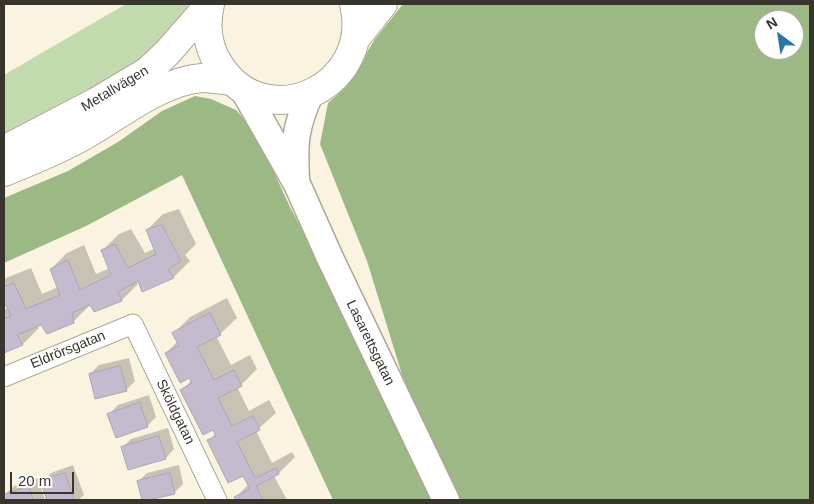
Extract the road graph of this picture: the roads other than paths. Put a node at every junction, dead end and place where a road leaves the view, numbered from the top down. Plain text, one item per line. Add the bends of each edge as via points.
1 (354, 4) edge
2 (383, 4) edge
3 (210, 5) edge
4 (356, 38) junction
5 (238, 85) junction
6 (310, 94) junction
7 (4, 150) edge
8 (4, 172) edge
9 (297, 184) junction
10 (133, 324) joint
11 (4, 377) edge
12 (217, 500) edge
13 (446, 500) edge

1 - 4 main road
2 - 4 main road
3 - 5 main road via 207,19 210,46 223,71
3 - 7 main road, Metallvägen via 148,71
4 - 6 main road via 340,72
5 - 6 main road, Metallvägen via 269,98 296,98
5 - 8 main road, Metallvägen via 202,78 174,85 83,136
5 - 9 street, Lasarettsgatan
6 - 9 street, Lasarettsgatan via 296,132
9 - 13 street, Lasarettsgatan
10 - 11 street, Eldrörsgatan
10 - 12 street, Sköldgatan

